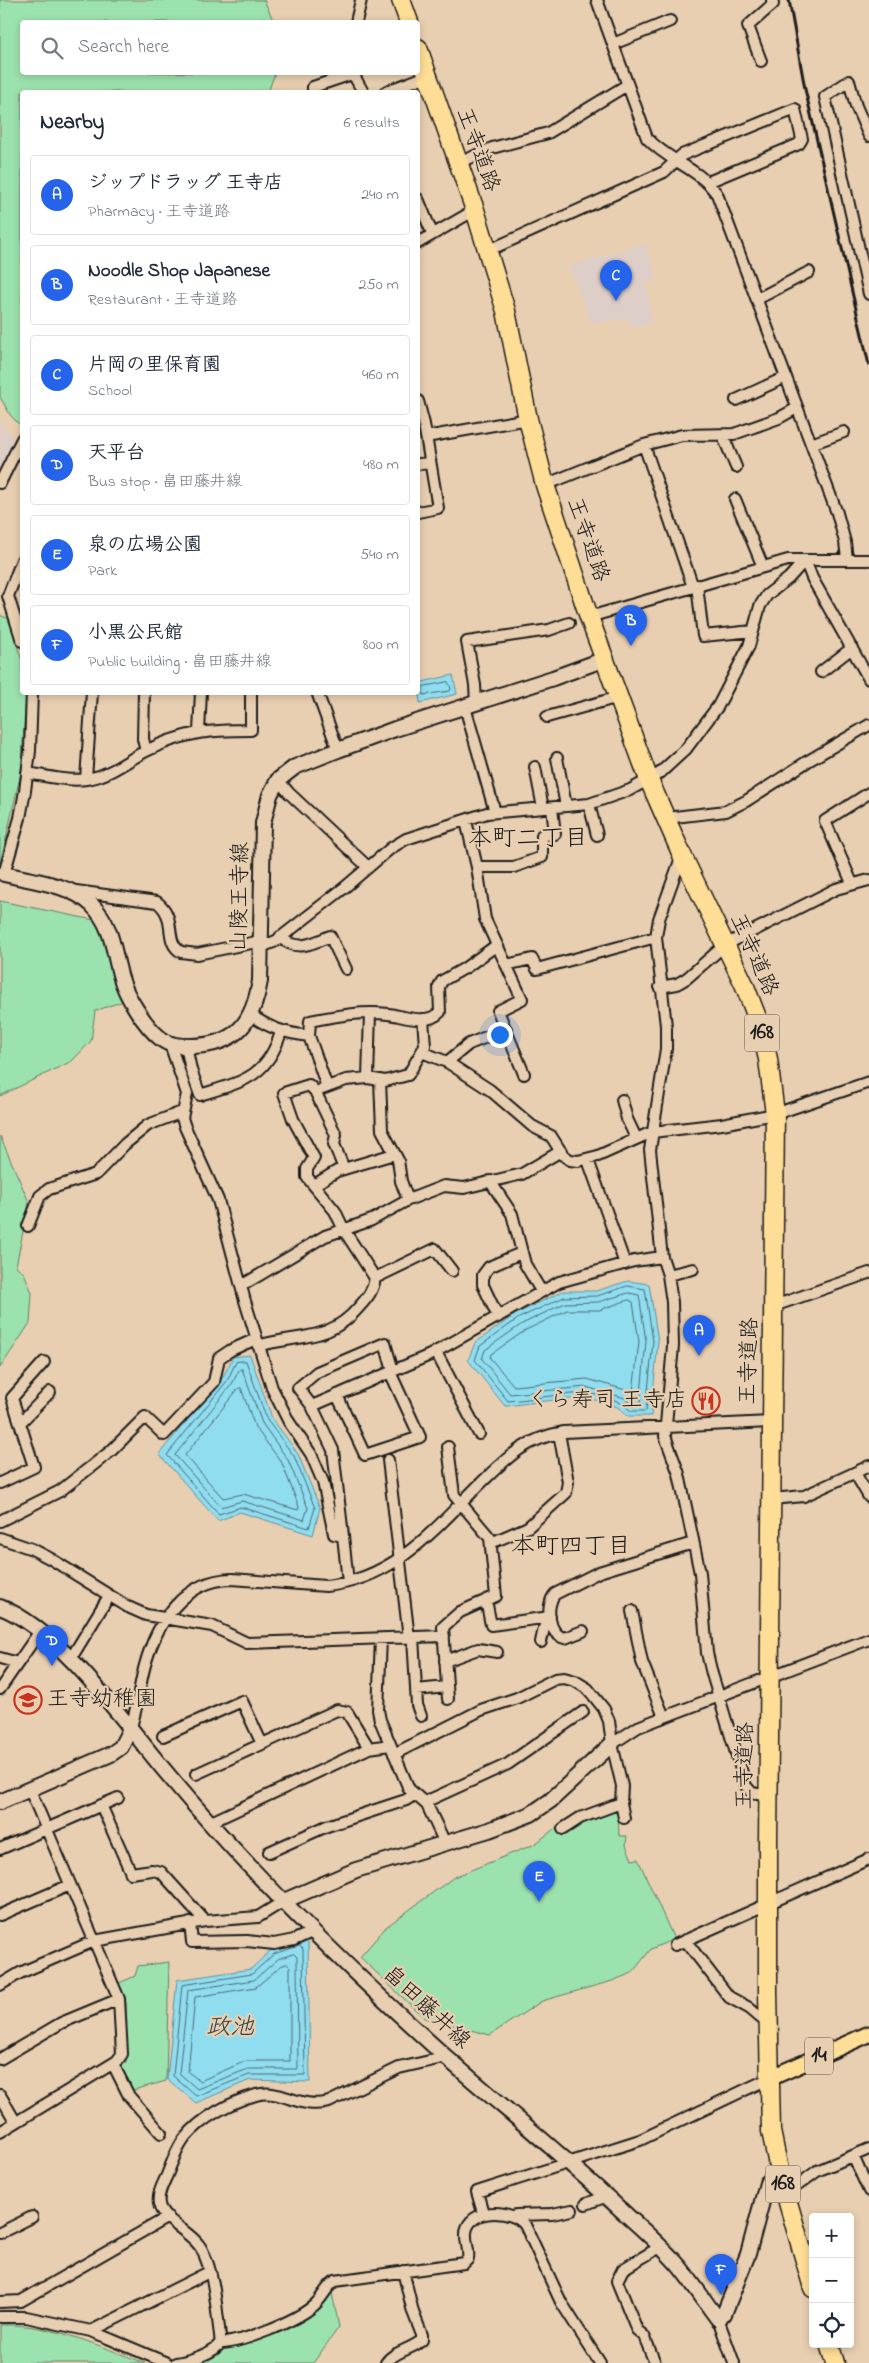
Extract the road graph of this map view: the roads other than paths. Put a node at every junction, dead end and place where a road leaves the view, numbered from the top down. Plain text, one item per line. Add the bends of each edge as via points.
1 (361, 0) edge
2 (401, 0) edge
3 (597, 0) edge
4 (772, 0) edge
5 (356, 20) edge
6 (408, 20) edge
7 (670, 21) dead end
8 (613, 44) junction
9 (420, 54) edge
10 (761, 61) dead end
11 (346, 75) edge
12 (353, 75) edge
13 (427, 76) junction
14 (627, 85) junction
15 (312, 90) edge
16 (362, 90) edge
17 (389, 90) edge
18 (869, 136) edge
19 (676, 160) junction
20 (457, 164) junction
21 (708, 182) junction
22 (420, 204) edge
23 (475, 210) junction
24 (432, 233) junction
25 (420, 242) edge
26 (486, 251) junction
27 (865, 258) edge
28 (809, 272) dead end
29 (869, 294) edge
30 (757, 299) junction
31 (786, 377) junction
32 (736, 400) dead end
33 (797, 408) junction
34 (420, 414) edge
35 (528, 419) junction
36 (844, 432) dead end
37 (423, 434) edge
38 (723, 436) junction
39 (20, 443) edge
40 (644, 444) junction
41 (811, 444) junction
42 (430, 463) junction
43 (420, 464) edge
44 (736, 467) dead end
45 (0, 483) edge
46 (545, 484) junction
47 (735, 499) dead end
48 (420, 512) edge
49 (805, 560) junction
50 (847, 560) junction
51 (869, 560) edge
52 (20, 565) edge
53 (763, 566) junction
54 (695, 586) junction
55 (589, 617) junction
56 (570, 623) dead end
57 (753, 631) junction
58 (20, 635) edge
59 (852, 648) junction
60 (605, 659) junction
61 (866, 666) edge
62 (821, 672) dead end
63 (869, 679) edge
64 (32, 695) edge
65 (92, 695) edge
66 (144, 695) edge
67 (201, 695) edge
68 (251, 695) edge
69 (318, 695) edge
70 (619, 697) junction
71 (470, 705) junction
72 (547, 717) dead end
73 (869, 725) edge
74 (199, 732) junction
75 (338, 750) junction
76 (146, 751) junction
77 (557, 758) dead end
78 (535, 767) dead end
79 (27, 773) junction
80 (86, 779) junction
81 (278, 780) junction
82 (650, 780) junction
83 (869, 792) edge
84 (590, 804) junction
85 (566, 806) junction
86 (547, 808) junction
87 (495, 812) junction
88 (666, 818) junction
89 (466, 821) junction
90 (597, 835) dead end
91 (682, 855) junction
92 (368, 867) junction
93 (477, 867) junction
94 (2, 874) edge
95 (869, 880) edge
96 (852, 883) junction
97 (70, 891) junction
98 (280, 937) junction
99 (656, 937) junction
100 (261, 944) junction
101 (497, 945) junction
102 (725, 945) junction
103 (506, 965) junction
104 (346, 968) dead end
105 (660, 987) junction
106 (370, 1013) junction
107 (251, 1015) junction
108 (423, 1019) junction
109 (506, 1029) junction
110 (281, 1032) junction
111 (309, 1036) junction
112 (170, 1044) junction
113 (186, 1046) junction
114 (422, 1052) junction
115 (447, 1062) junction
116 (524, 1074) dead end
117 (368, 1078) junction
118 (380, 1080) junction
119 (869, 1082) edge
120 (327, 1087) junction
121 (315, 1092) junction
122 (622, 1100) dead end
123 (182, 1112) junction
124 (775, 1114) junction
125 (652, 1132) junction
126 (636, 1138) junction
127 (561, 1152) junction
128 (394, 1154) junction
129 (588, 1160) junction
130 (344, 1168) junction
131 (490, 1181) junction
132 (314, 1185) junction
133 (408, 1200) junction
134 (28, 1226) dead end
135 (344, 1230) junction
136 (521, 1253) junction
137 (662, 1257) junction
138 (625, 1264) junction
139 (693, 1269) dead end
140 (452, 1271) dead end
141 (869, 1273) edge
142 (668, 1275) junction
143 (376, 1278) junction
144 (242, 1286) junction
145 (542, 1291) junction
146 (774, 1306) junction
147 (498, 1317) junction
148 (257, 1342) junction
149 (436, 1352) junction
150 (44, 1362) dead end
151 (392, 1371) junction
152 (50, 1392) dead end
153 (338, 1395) junction
154 (312, 1406) junction
155 (770, 1422) junction
156 (20, 1423) junction
157 (666, 1427) junction
158 (560, 1432) junction
159 (479, 1434) dead end
160 (448, 1447) dead end
161 (388, 1460) dead end
162 (869, 1466) edge
163 (855, 1473) junction
164 (0, 1483) edge
165 (869, 1497) edge
166 (772, 1499) junction
167 (461, 1503) junction
168 (0, 1521) edge
169 (343, 1536) junction
170 (0, 1538) edge
171 (491, 1543) junction
172 (693, 1543) junction
173 (401, 1558) junction
174 (348, 1582) junction
175 (109, 1596) junction
176 (486, 1600) junction
177 (0, 1607) edge
178 (632, 1611) dead end
179 (550, 1617) junction
180 (166, 1619) junction
181 (40, 1631) junction
182 (583, 1631) dead end
183 (444, 1636) junction
184 (411, 1638) junction
185 (381, 1639) junction
186 (869, 1639) edge
187 (541, 1642) dead end
188 (497, 1652) dead end
189 (0, 1658) edge
190 (70, 1660) junction
191 (445, 1661) junction
192 (18, 1663) junction
193 (770, 1677) junction
194 (447, 1687) junction
195 (0, 1689) edge
196 (416, 1690) junction
197 (719, 1696) junction
198 (448, 1699) dead end
199 (582, 1712) dead end
200 (420, 1716) dead end
201 (664, 1717) junction
202 (130, 1729) junction
203 (163, 1736) dead end
204 (262, 1744) junction
205 (612, 1744) junction
206 (369, 1748) junction
207 (392, 1749) junction
208 (196, 1774) dead end
209 (30, 1790) junction
210 (414, 1795) junction
211 (768, 1796) junction
212 (118, 1798) dead end
213 (0, 1802) edge
214 (425, 1802) junction
215 (621, 1803) junction
216 (101, 1805) junction
217 (624, 1818) dead end
218 (209, 1823) junction
219 (47, 1829) junction
220 (563, 1829) dead end
221 (445, 1843) junction
222 (0, 1850) edge
223 (269, 1852) dead end
224 (869, 1859) edge
225 (70, 1885) junction
226 (284, 1901) junction
227 (768, 1903) junction
228 (0, 1915) edge
229 (205, 1921) junction
230 (190, 1923) junction
231 (314, 1931) junction
232 (686, 1940) junction
233 (94, 1941) junction
234 (674, 1945) dead end
235 (0, 1985) edge
236 (119, 1999) junction
237 (768, 2024) junction
238 (869, 2034) edge
239 (447, 2058) junction
240 (0, 2059) edge
241 (112, 2064) junction
242 (770, 2078) junction
243 (0, 2095) edge
244 (15, 2121) junction
245 (0, 2132) edge
246 (161, 2133) dead end
247 (869, 2149) edge
248 (853, 2156) junction
249 (570, 2162) junction
250 (780, 2175) junction
251 (869, 2192) edge
252 (786, 2194) junction
253 (607, 2196) junction
254 (586, 2204) dead end
255 (572, 2210) dead end
256 (483, 2213) junction
257 (516, 2215) junction
258 (32, 2217) dead end
259 (168, 2217) junction
260 (0, 2234) edge
261 (660, 2247) junction
262 (403, 2271) junction
263 (209, 2272) junction
264 (809, 2274) edge
265 (5, 2302) edge
266 (4, 2316) edge
267 (718, 2319) junction
268 (91, 2331) junction
269 (220, 2343) junction
270 (830, 2348) edge
271 (167, 2363) edge
272 (176, 2363) edge
273 (386, 2363) edge
274 (600, 2363) edge
275 (655, 2363) edge
276 (734, 2363) edge
277 (834, 2363) edge

1 - 5 street
2 - 6 highway
3 - 8 street
4 - 10 street via 773,4 748,26
7 - 8 street
8 - 14 street
9 - 13 highway, 王寺道路 / 168
11 - 15 street via 313,87
12 - 16 street
13 - 17 street
13 - 20 highway, 王寺道路 / 168
14 - 19 street via 647,138
14 - 20 street via 548,133 492,148
18 - 27 street via 849,81 825,97
19 - 21 street
19 - 21 street via 795,109 802,139 799,144
19 - 26 street via 664,172
20 - 23 highway, 王寺道路 / 168
21 - 30 street via 723,208
22 - 24 street
23 - 24 street
23 - 26 highway, 王寺道路 / 168
24 - 25 street
26 - 35 highway, 王寺道路 / 168 via 506,311
27 - 29 street
28 - 30 street
30 - 31 street
31 - 32 street
31 - 33 street
33 - 38 street via 755,428
33 - 41 street
34 - 37 street
35 - 37 street
35 - 46 highway, 王寺道路 / 168
36 - 41 street
37 - 42 street
38 - 40 street via 682,435
38 - 44 street
39 - 45 street
40 - 46 street
40 - 54 street
41 - 50 street via 842,528
42 - 43 street
42 - 48 street via 438,508
46 - 55 highway, 王寺道路 / 168
47 - 53 street
49 - 50 street
49 - 53 street
49 - 57 street via 767,595 760,606
49 - 59 street
50 - 51 street
52 - 58 street via 8,596
53 - 54 street
54 - 55 street
54 - 57 street via 703,636
55 - 60 highway, 王寺道路 / 168
56 - 71 street via 549,630 467,642 475,685
57 - 82 street via 749,646 718,706 686,748
59 - 61 street
59 - 62 street
60 - 70 highway, 王寺道路 / 168
60 - 71 main road
61 - 63 street
64 - 79 street
65 - 80 street
66 - 76 street via 143,739
67 - 74 street
68 - 74 street via 251,730
69 - 75 street
70 - 72 street
70 - 82 highway, 王寺道路 / 168
71 - 75 main road
71 - 87 street
73 - 88 street via 726,811
74 - 76 street
75 - 81 main road via 295,768
76 - 80 street via 102,775
77 - 85 street
78 - 86 street
79 - 80 street
79 - 94 street via 20,818
81 - 92 street
81 - 100 main road, 山陵王寺線 via 270,795 263,823
82 - 84 street
82 - 88 highway, 王寺道路 / 168
83 - 96 street via 825,821
84 - 85 street
84 - 90 street
85 - 86 street
86 - 87 street
86 - 93 street via 556,834 542,836 542,858 514,867
87 - 89 street
88 - 91 highway, 王寺道路 / 168
89 - 92 street via 406,839
89 - 93 street
91 - 99 street via 659,919
91 - 102 highway, 王寺道路 / 168
92 - 98 street
93 - 101 street via 485,919
94 - 97 main road
95 - 96 street
96 - 102 street
97 - 100 street via 157,902 167,912 173,942 181,952 197,954
97 - 112 main road via 93,906 104,921 127,994 153,1031
98 - 100 street
98 - 104 street via 287,944 306,946 330,936
99 - 103 street via 537,969 532,959
99 - 105 street
100 - 107 main road, 山陵王寺線 via 260,981
101 - 103 street
101 - 108 street via 442,981 439,987 440,1012 435,1017
102 - 105 street via 687,978 677,984
102 - 124 highway, 王寺道路 / 168 via 760,1025
103 - 109 street via 522,999 498,1011
105 - 125 street via 666,1053
106 - 108 street
106 - 111 street via 350,1013 310,1021
106 - 117 street
107 - 110 street
107 - 113 main road, 山陵王寺線 via 243,1027 221,1041
108 - 114 street via 425,1046
109 - 115 street via 469,1044
109 - 116 street
110 - 111 street
110 - 113 street via 275,1049 254,1076 200,1095 190,1070
111 - 120 street
112 - 113 main road, 山陵王寺線
112 - 123 street via 187,1094
114 - 115 street
114 - 118 street via 408,1075
115 - 127 street via 490,1090 532,1126 551,1136
117 - 118 street
117 - 120 street via 346,1080
118 - 128 street via 382,1130
119 - 124 street
120 - 121 street
121 - 130 street via 336,1135 334,1144
121 - 132 street via 309,1085 304,1085 284,1093 314,1158 305,1172
122 - 126 street
123 - 134 street via 148,1125 96,1174 50,1189 40,1196
123 - 144 street via 185,1127 218,1200
124 - 125 street
124 - 146 highway, 王寺道路 / 168
125 - 126 street
125 - 137 street via 650,1150
126 - 129 street
127 - 129 street via 570,1160
127 - 131 street via 522,1174
128 - 130 street
128 - 133 street
129 - 138 street
130 - 132 street
131 - 133 street via 464,1188 444,1186
131 - 136 street via 512,1214
132 - 135 street via 335,1211
133 - 135 street via 372,1220
135 - 143 street
135 - 144 street via 312,1244
136 - 145 street
136 - 147 street via 489,1267 483,1275 483,1285
137 - 138 street
137 - 142 street
138 - 145 street via 573,1277
139 - 142 street
140 - 143 street via 435,1249
141 - 146 street
142 - 157 street via 673,1346
143 - 148 street via 373,1291 355,1312 331,1331 315,1336
144 - 148 street
145 - 147 street
146 - 155 highway, 王寺道路 / 168
147 - 149 street
148 - 168 street via 231,1350 219,1358 214,1382 164,1435 145,1418 111,1451 60,1491
148 - 169 street via 282,1408 311,1454 323,1482 334,1534
149 - 151 street
149 - 159 street
150 - 156 street via 12,1398
151 - 153 street
151 - 153 street via 420,1437 364,1455
151 - 154 street via 385,1344 317,1372 298,1388
152 - 156 street
153 - 154 street
154 - 169 street via 333,1450
155 - 157 street
155 - 166 highway, 王寺道路 / 168
156 - 164 street via 34,1467
157 - 158 street
157 - 172 street via 665,1436 679,1474
158 - 167 street via 522,1446
158 - 171 street via 568,1482 566,1493 528,1527
160 - 167 street via 454,1494
161 - 173 street
162 - 163 street
163 - 165 street
163 - 166 street via 804,1496
166 - 193 highway, 王寺道路 / 168
167 - 171 street via 486,1532
167 - 173 street
169 - 174 street
170 - 175 street via 32,1549
171 - 176 street via 496,1596
172 - 179 street via 599,1572 562,1589 550,1600
172 - 197 street via 700,1573 708,1653
173 - 174 street via 384,1570
173 - 184 street
174 - 180 street via 326,1586 218,1580 187,1594
175 - 180 street via 140,1612
175 - 190 street
176 - 179 street via 491,1625
176 - 183 street via 450,1620 443,1627
177 - 181 main road, 畠田藤井線 via 17,1613
178 - 201 street via 642,1662
179 - 182 street via 551,1625 560,1638
179 - 187 street
180 - 185 street via 212,1626 247,1643
180 - 202 street via 144,1667 138,1710
181 - 190 main road, 畠田藤井線
181 - 192 street
183 - 184 street
183 - 191 street
184 - 185 street
184 - 196 street
185 - 207 street via 378,1710
186 - 193 street
188 - 191 street via 478,1649
189 - 192 street
190 - 202 main road, 畠田藤井線
191 - 194 street
192 - 195 street
193 - 197 street
193 - 211 highway, 王寺道路 / 168
194 - 196 street
194 - 198 street
196 - 200 street
197 - 201 street
197 - 211 street via 746,1786 752,1792
199 - 214 street via 508,1764
201 - 205 street via 627,1732
202 - 209 main road via 121,1747 111,1754
202 - 218 main road, 畠田藤井線
203 - 204 street via 242,1701
204 - 206 street via 337,1710 347,1712
204 - 208 street
205 - 207 street via 609,1721 598,1699 582,1685 564,1678 555,1679
205 - 215 street via 622,1786
205 - 221 main road via 550,1801 531,1814
206 - 207 street
206 - 218 street
207 - 210 street
209 - 213 main road
209 - 219 street
210 - 214 street
210 - 223 street via 327,1826
211 - 227 highway, 王寺道路 / 168
212 - 216 street
214 - 221 street
215 - 217 street
215 - 220 street via 580,1818
216 - 219 street
216 - 229 street via 131,1873 161,1872
218 - 226 main road, 畠田藤井線
219 - 222 street
219 - 225 street
221 - 226 main road via 356,1870
224 - 227 street
225 - 228 street
225 - 233 street
226 - 229 street via 258,1917
226 - 231 main road, 畠田藤井線
227 - 232 street
227 - 237 highway, 王寺道路 / 168
229 - 230 street
230 - 231 street via 192,1942 274,1944
230 - 233 street
231 - 239 main road, 畠田藤井線
232 - 234 street
232 - 237 street via 729,1997
233 - 235 street
233 - 236 street
236 - 240 street via 61,2023
236 - 241 street via 122,2054
237 - 242 highway, 王寺道路 / 168
238 - 242 main road, 14
239 - 249 main road, 畠田藤井線
239 - 259 street via 399,2068 329,2102 310,2105 264,2093 208,2117 178,2148 160,2192 159,2203
241 - 244 street
241 - 246 street via 129,2096
242 - 249 street via 640,2140
242 - 250 highway, 168 via 772,2131
243 - 244 street
244 - 245 street
247 - 248 street
248 - 251 street
248 - 252 street via 818,2172
249 - 253 main road, 畠田藤井線
249 - 256 street via 477,2192
250 - 252 highway, 168
250 - 267 main road via 767,2183 748,2254 724,2314
252 - 264 highway, 168
253 - 254 street
253 - 261 main road, 畠田藤井線
255 - 257 street
256 - 257 street
256 - 262 street via 472,2219 467,2229 469,2252 464,2263
257 - 274 street via 525,2225 567,2312
258 - 260 street
259 - 263 street via 202,2250
259 - 265 street via 21,2301
261 - 267 main road, 畠田藤井線 via 678,2265
261 - 275 street via 623,2269 617,2281
262 - 269 street via 335,2281 304,2313 249,2338
262 - 273 street via 422,2340
263 - 268 street
263 - 269 street
265 - 266 street
266 - 268 street via 26,2316
267 - 276 street
268 - 271 street
269 - 272 street via 197,2358
270 - 277 highway

